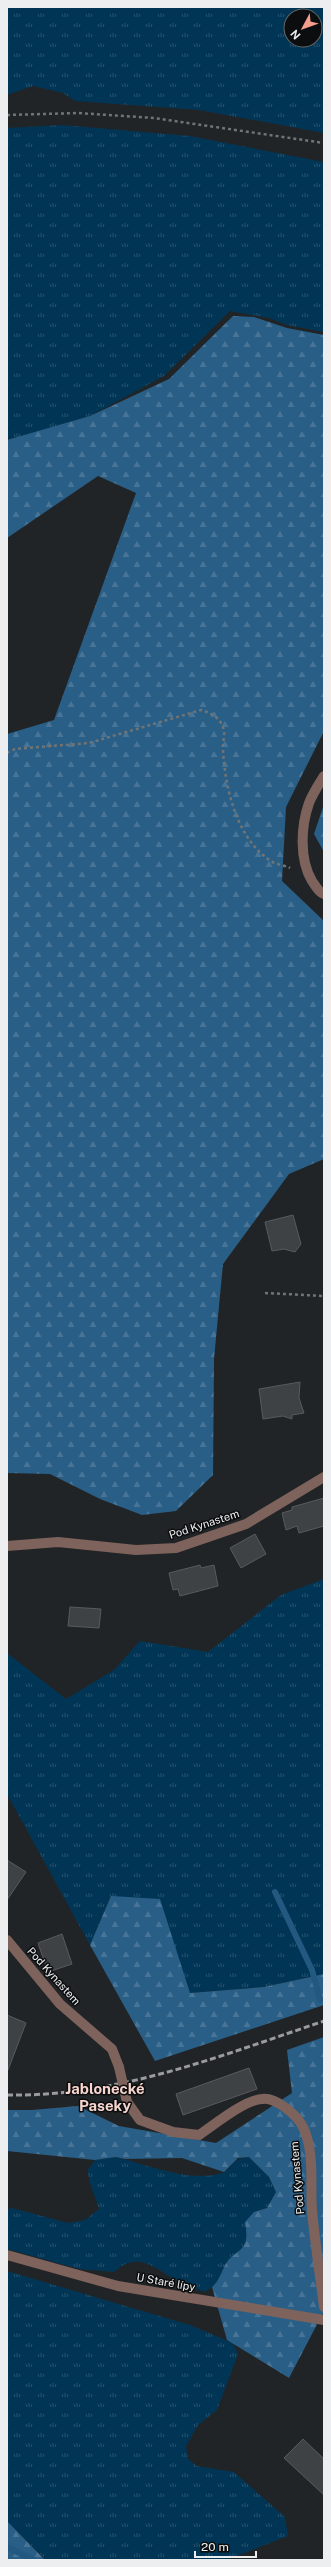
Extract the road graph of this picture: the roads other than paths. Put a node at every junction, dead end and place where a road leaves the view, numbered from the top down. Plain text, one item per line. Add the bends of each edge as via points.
1 (324, 776) edge
2 (324, 894) edge
3 (324, 1477) edge
4 (7, 1546) edge
5 (7, 1940) edge
6 (7, 2255) edge
7 (324, 2307) edge
8 (324, 2320) edge

1 - 2 street via 309,802 304,826 303,855 309,876 320,893
3 - 4 street, Pod Kynastem via 246,1524 176,1548 136,1550 58,1542
5 - 7 street, Pod Kynastem, bridge via 60,2004 112,2049 127,2102 140,2120 173,2132 199,2135 245,2105 262,2099 274,2102 295,2116 303,2128 309,2150 312,2211
6 - 8 street, U Staré lípy via 118,2286

